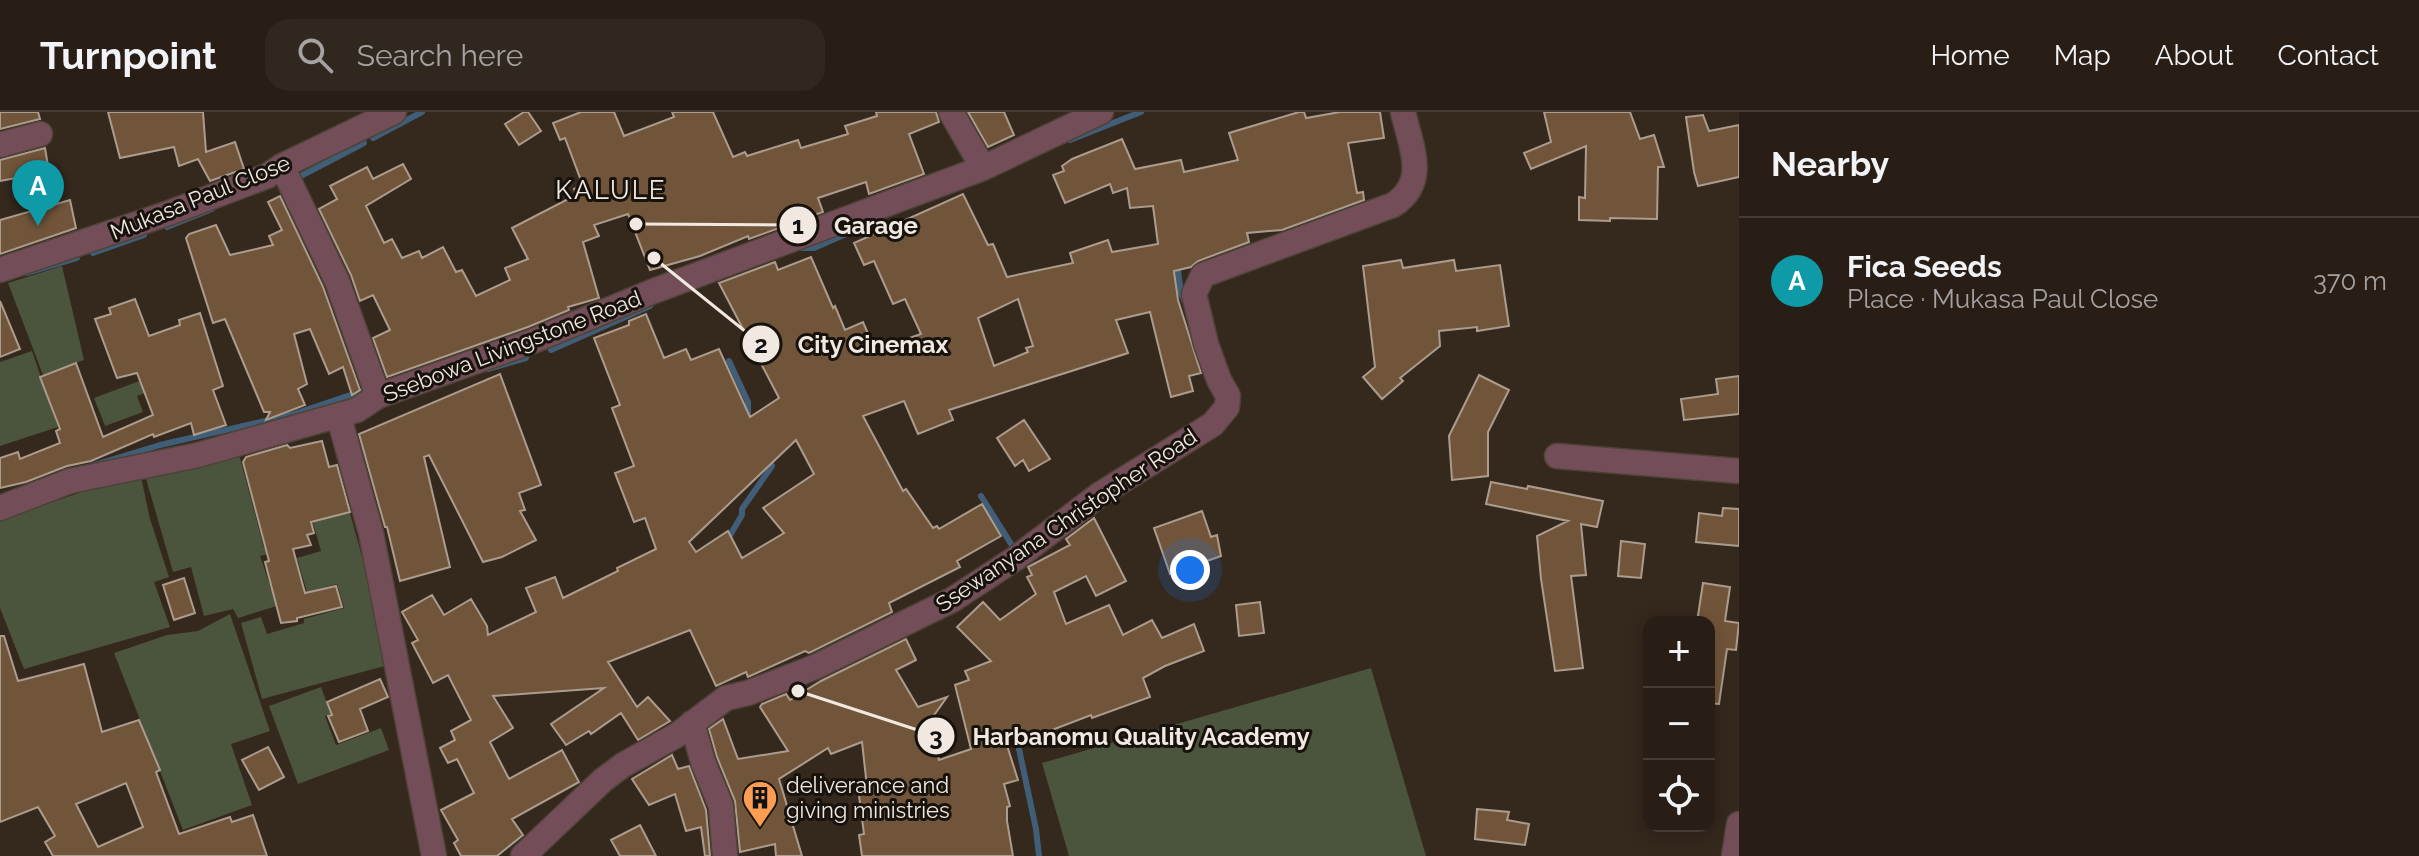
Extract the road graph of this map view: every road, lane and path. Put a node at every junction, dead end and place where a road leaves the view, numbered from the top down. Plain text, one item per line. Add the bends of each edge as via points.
1 (394, 112) edge
2 (951, 112) edge
3 (1101, 112) edge
4 (1403, 112) edge
5 (40, 134) dead end
6 (0, 145) edge
7 (282, 166) junction
8 (983, 168) junction
9 (0, 270) edge
10 (378, 396) junction
11 (339, 417) junction
12 (1557, 456) dead end
13 (1739, 471) edge
14 (0, 508) edge
15 (692, 723) junction
16 (1739, 824) edge
17 (434, 856) edge
18 (523, 856) edge
19 (725, 856) edge
20 (1734, 856) edge

1 - 7 street, Mukasa Paul Close
2 - 8 street
3 - 8 street, Ssebowa Livingstone Road
4 - 15 street, Ssewanyana Christopher Road via 1416,174 1407,196 1203,275 1194,294 1206,344 1228,396 1227,407 1213,424 1099,495 952,600 815,667 726,698
5 - 6 street
7 - 9 street, Mukasa Paul Close via 169,213
7 - 10 street via 337,281
8 - 10 street, Ssebowa Livingstone Road
10 - 11 street, Ssebowa Livingstone Road
11 - 14 street, Ssebowa Livingstone Road via 198,455 70,481
11 - 17 street via 371,533
12 - 13 street
15 - 18 street, Ssewanyana Christopher Road via 603,780
15 - 19 street via 721,806
16 - 20 street

